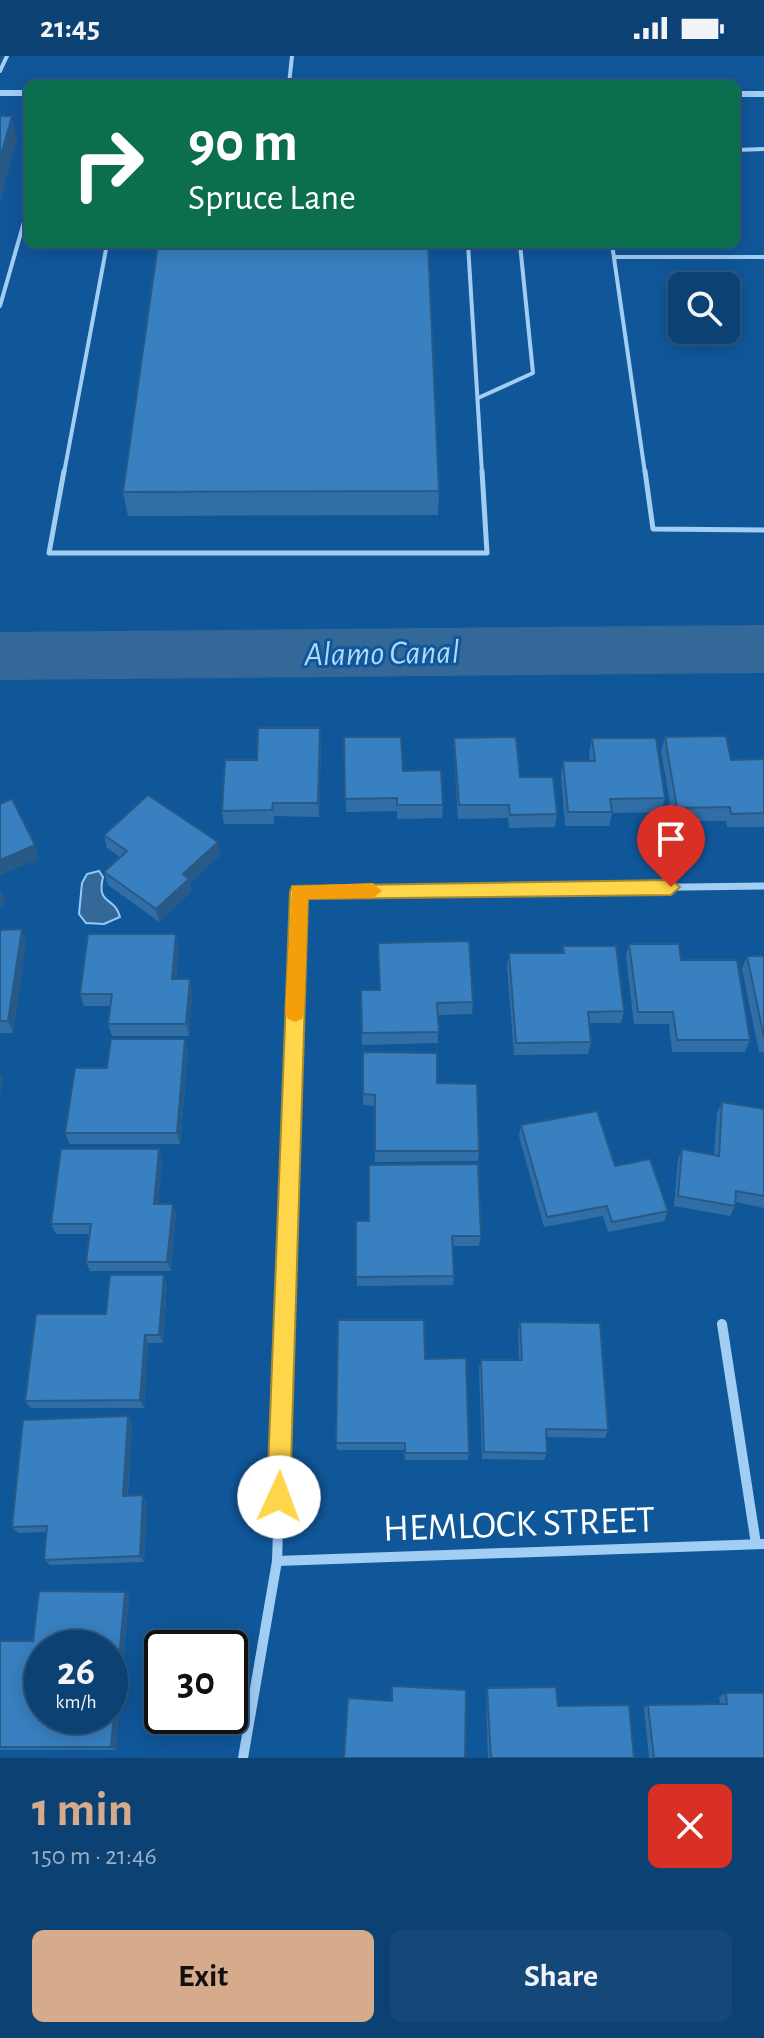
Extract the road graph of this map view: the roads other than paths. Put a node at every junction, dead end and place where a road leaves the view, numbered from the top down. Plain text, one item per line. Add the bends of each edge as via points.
1 (7, 56) edge
2 (292, 56) edge
3 (0, 71) edge
4 (289, 80) edge
5 (0, 93) edge
6 (24, 93) edge
7 (740, 94) edge
8 (764, 94) edge
9 (764, 149) edge
10 (740, 150) edge
11 (24, 222) edge
12 (106, 248) edge
13 (468, 248) edge
14 (520, 248) edge
15 (613, 248) edge
16 (614, 257) junction
17 (764, 257) edge
18 (0, 306) edge
19 (478, 398) junction
20 (764, 530) edge
21 (764, 886) edge
22 (722, 1324) dead end
23 (760, 1544) edge
24 (277, 1561) junction
25 (243, 1758) edge

1 - 3 lane
2 - 4 lane
5 - 6 street
7 - 8 street
9 - 10 lane
11 - 18 lane
12 - 19 lane via 49,553 487,553
13 - 19 lane
14 - 19 lane via 533,373
15 - 16 lane
16 - 17 lane
16 - 20 lane via 653,529
21 - 24 street via 299,892
22 - 23 street
23 - 24 street, HEMLOCK STREET
24 - 25 street

